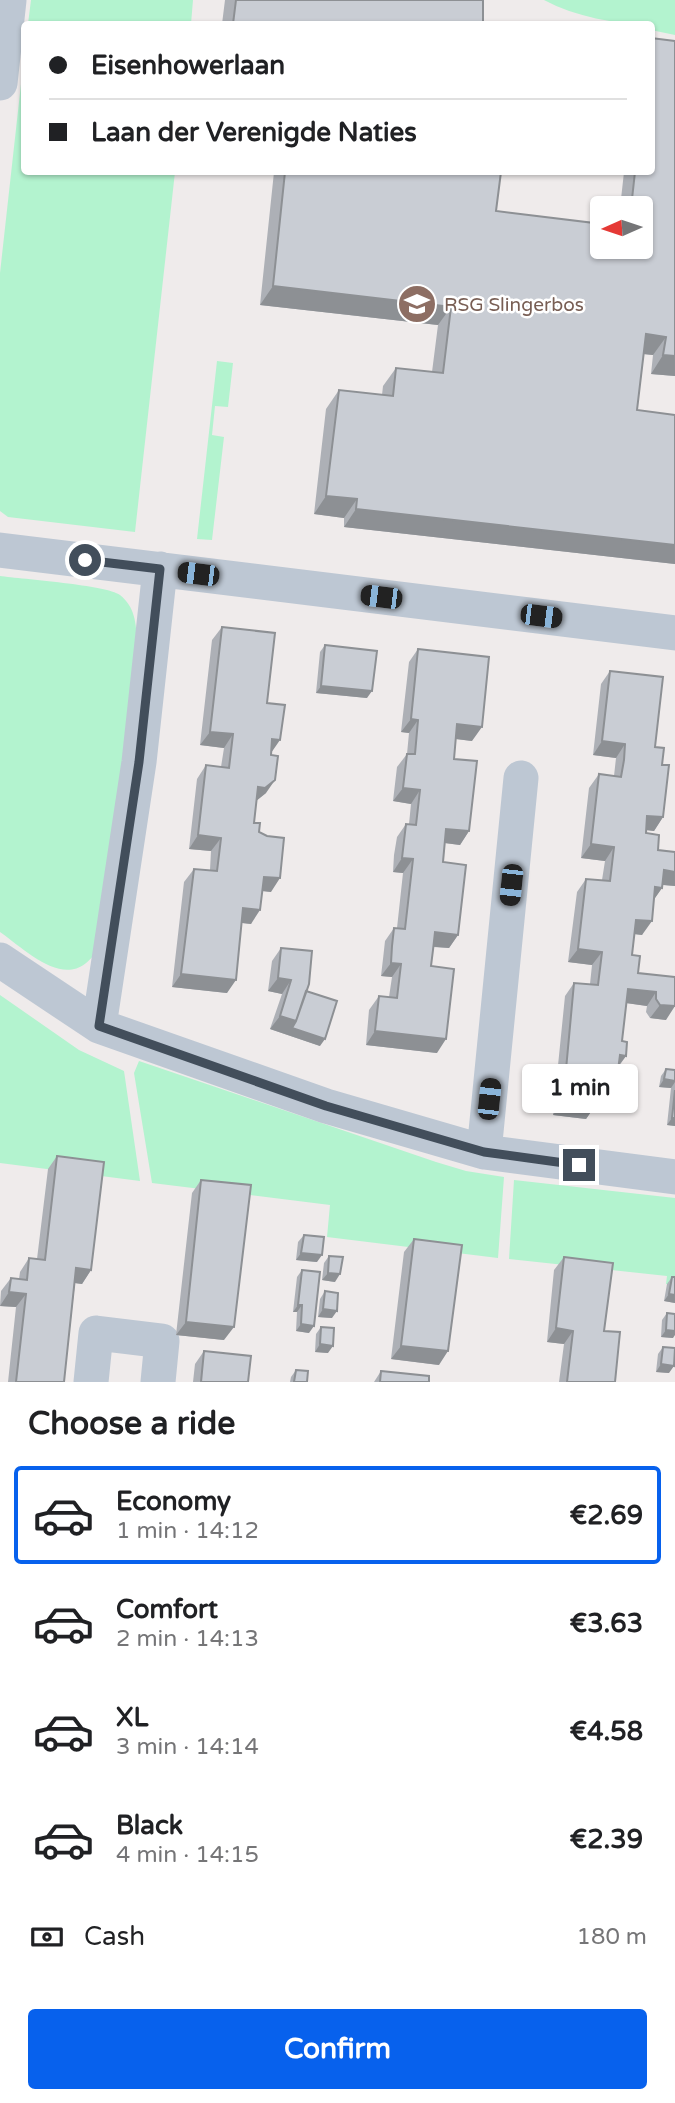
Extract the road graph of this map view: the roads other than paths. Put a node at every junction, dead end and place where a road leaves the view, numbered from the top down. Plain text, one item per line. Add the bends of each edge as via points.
1 (9, 0) edge
2 (0, 83) edge
3 (0, 550) edge
4 (160, 569) junction
5 (675, 633) edge
6 (521, 778) dead end
7 (0, 960) edge
8 (99, 1026) junction
9 (484, 1152) junction
10 (675, 1177) edge
11 (91, 1382) edge
12 (158, 1382) edge

1 - 2 street
3 - 4 street
4 - 5 street
4 - 8 street via 139,762
6 - 9 street
7 - 8 street
8 - 9 street via 326,1106
9 - 10 street
11 - 12 street via 96,1333 162,1340

